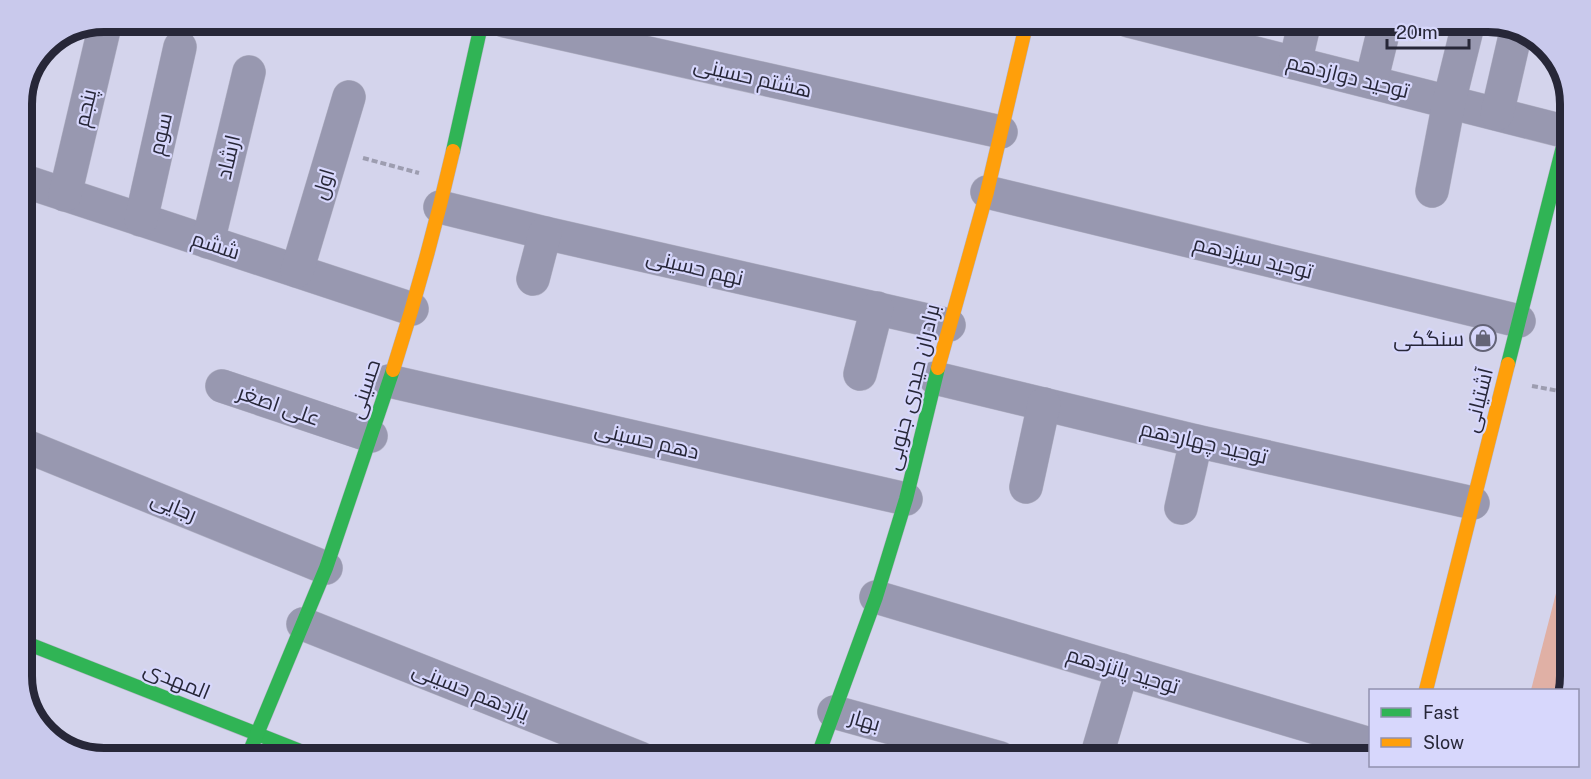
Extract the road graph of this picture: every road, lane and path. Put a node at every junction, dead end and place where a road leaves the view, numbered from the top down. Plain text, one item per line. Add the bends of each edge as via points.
1 (103, 32) edge
2 (480, 32) edge
3 (554, 32) edge
4 (1024, 32) edge
5 (1172, 32) edge
6 (1302, 32) edge
7 (1383, 32) edge
8 (1465, 32) edge
9 (1515, 36) dead end
10 (180, 47) dead end
11 (1295, 63) junction
12 (249, 72) dead end
13 (1371, 82) junction
14 (349, 97) dead end
15 (1449, 102) junction
16 (1497, 114) junction
17 (1559, 124) edge
18 (1001, 132) junction
19 (333, 150) junction
20 (1559, 161) edge
21 (32, 184) edge
22 (1432, 191) dead end
23 (987, 192) junction
24 (443, 194) junction
25 (65, 195) junction
26 (141, 220) junction
27 (545, 232) junction
28 (208, 242) junction
29 (297, 271) junction
30 (533, 279) dead end
31 (877, 308) junction
32 (412, 309) junction
33 (1519, 321) junction
34 (950, 325) junction
35 (860, 374) dead end
36 (935, 378) junction
37 (1504, 380) junction
38 (389, 381) junction
39 (222, 386) dead end
40 (1560, 391) edge
41 (1044, 404) junction
42 (371, 436) junction
43 (1196, 441) junction
44 (32, 448) edge
45 (1026, 488) dead end
46 (906, 499) junction
47 (1473, 503) junction
48 (1181, 508) dead end
49 (326, 568) junction
50 (876, 597) junction
51 (303, 624) junction
52 (32, 645) edge
53 (1122, 670) junction
54 (1426, 689) edge
55 (834, 712) junction
56 (258, 734) junction
57 (1369, 743) edge
58 (252, 748) edge
59 (293, 748) edge
60 (615, 748) edge
61 (821, 748) edge
62 (964, 748) edge
63 (1099, 748) edge

1 - 25 street, پنجم
2 - 24 street, حسینی
3 - 18 street, هشتم حسینی
4 - 18 street, برادران حیدری جنوبی
5 - 11 street, توحید دوازدهم
6 - 11 street
7 - 13 street
8 - 15 street
9 - 16 street
10 - 26 street, سوم
11 - 13 street, توحید دوازدهم
12 - 28 street, ارشاد
13 - 15 street, توحید دوازدهم
14 - 19 street, اول
15 - 16 street, توحید دوازدهم
15 - 22 street
16 - 17 street, توحید دوازدهم
18 - 23 street, برادران حیدری جنوبی
19 - 24 path
19 - 29 street, اول
20 - 33 street, آشتیانی
21 - 25 street, ششم
23 - 33 street, توحید سیزدهم
23 - 34 street, برادران حیدری جنوبی
24 - 27 street, نهم حسینی
24 - 32 street, حسینی
25 - 26 street, ششم
26 - 28 street, ششم
27 - 30 street
27 - 31 street, نهم حسینی
28 - 29 street, ششم
29 - 32 street, ششم
31 - 34 street, نهم حسینی
31 - 35 street
32 - 38 street, حسینی
33 - 37 street, آشتیانی
34 - 36 street, برادران حیدری جنوبی
36 - 41 street, توحید چهاردهم
36 - 46 street, برادران حیدری جنوبی
37 - 40 path
37 - 47 street, آشتیانی
38 - 42 street, حسینی
38 - 46 street, دهم حسینی
39 - 42 street, علی اصغر
41 - 43 street, توحید چهاردهم
41 - 45 street
42 - 49 street, حسینی
43 - 47 street, توحید چهاردهم
43 - 48 street
44 - 49 street, رجایی
46 - 50 street, برادران حیدری جنوبی
47 - 54 street, آشتیانی
49 - 51 street, حسینی
50 - 53 street, توحید پانزدهم
50 - 55 street, برادران حیدری جنوبی
51 - 56 street, حسینی
51 - 60 street, یازدهم حسینی
52 - 56 street, المهدی
53 - 57 street, توحید پانزدهم
53 - 63 street
55 - 61 street, برادران حیدری جنوبی
55 - 62 street, بهار
56 - 58 street, حسینی
56 - 59 street, المهدی

